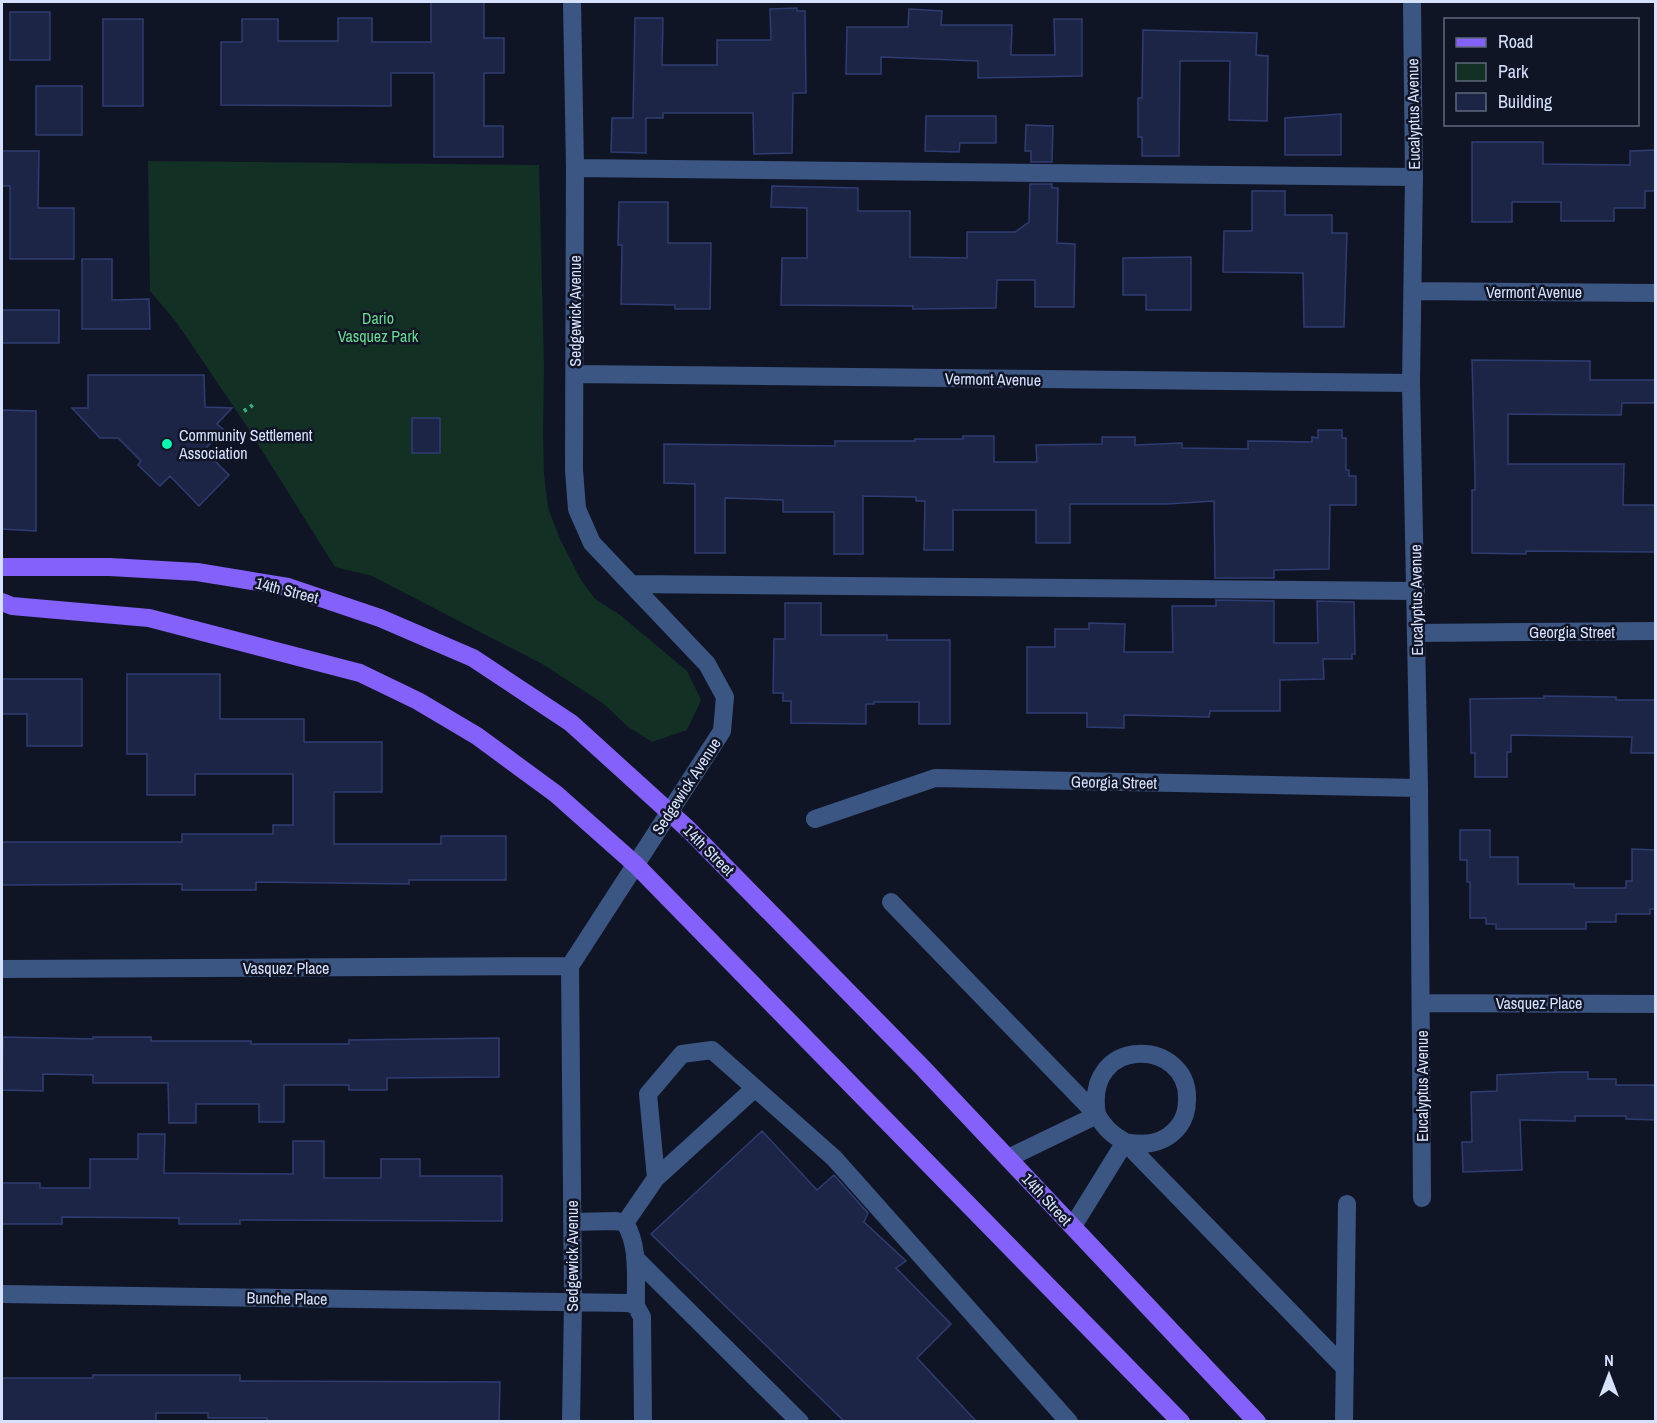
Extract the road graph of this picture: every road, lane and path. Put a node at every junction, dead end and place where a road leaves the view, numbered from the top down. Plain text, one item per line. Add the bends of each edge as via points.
1 (573, 2) edge
2 (1412, 2) edge
3 (575, 168) junction
4 (1414, 177) junction
5 (1413, 291) junction
6 (1656, 293) edge
7 (575, 374) junction
8 (1411, 383) junction
9 (253, 405) dead end
10 (244, 411) dead end
11 (2, 567) edge
12 (631, 584) junction
13 (1416, 591) junction
14 (2, 602) edge
15 (1656, 631) edge
16 (1416, 633) junction
17 (1419, 788) junction
18 (669, 810) junction
19 (815, 819) dead end
20 (636, 865) junction
21 (891, 902) dead end
22 (570, 966) junction
23 (2, 969) edge
24 (1422, 1003) junction
25 (1656, 1004) edge
26 (754, 1088) junction
27 (1097, 1114) junction
28 (1125, 1142) junction
29 (1008, 1158) junction
30 (656, 1179) junction
31 (1422, 1198) dead end
32 (1347, 1204) dead end
33 (572, 1222) junction
34 (625, 1223) junction
35 (1073, 1226) junction
36 (635, 1258) junction
37 (2, 1294) edge
38 (573, 1302) junction
39 (639, 1312) junction
40 (1345, 1368) junction
41 (571, 1422) edge
42 (643, 1422) edge
43 (800, 1422) edge
44 (1070, 1422) edge
45 (1181, 1422) edge
46 (1257, 1422) edge
47 (1344, 1422) edge

1 - 3 street, Sedgewick Avenue
2 - 4 street, Eucalyptus Avenue
3 - 4 street
3 - 7 street, Sedgewick Avenue
4 - 5 street, Eucalyptus Avenue
5 - 6 street, Vermont Avenue
5 - 8 street, Eucalyptus Avenue
7 - 8 street, Vermont Avenue
7 - 12 street, Sedgewick Avenue via 577,509 592,543
8 - 13 street, Eucalyptus Avenue
9 - 10 path
11 - 18 main road, 14th Street via 197,572 288,587 380,618 478,660 571,723
12 - 13 street
12 - 18 street, Sedgewick Avenue via 707,664 725,697 722,731
13 - 16 street, Eucalyptus Avenue
14 - 20 main road via 149,618 360,673 477,736 556,794
15 - 16 street, Georgia Street
16 - 17 street, Eucalyptus Avenue
17 - 19 street, Georgia Street via 935,778
17 - 24 street, Eucalyptus Avenue
18 - 20 street, Sedgewick Avenue
18 - 29 main road, 14th Street
20 - 22 street, Sedgewick Avenue
20 - 45 main road
21 - 27 street
22 - 23 street, Vasquez Place
22 - 33 street, Sedgewick Avenue
24 - 25 street, Vasquez Place
24 - 31 street, Eucalyptus Avenue
26 - 30 street
26 - 30 street via 712,1050 682,1054 648,1094
26 - 44 street via 834,1158
27 - 28 street via 1109,1131
27 - 28 street via 1097,1084 1116,1060 1146,1053 1174,1066 1187,1094 1187,1109 1180,1124 1156,1143
27 - 29 street
28 - 35 street
28 - 40 street
29 - 35 main road, 14th Street
30 - 34 street
32 - 40 street
33 - 34 street
33 - 38 street, Sedgewick Avenue
34 - 36 street via 632,1234
35 - 46 main road, 14th Street
36 - 39 street
36 - 43 street
37 - 38 street, Bunche Place
38 - 39 street, Bunche Place via 629,1303
38 - 41 street, Sedgewick Avenue
39 - 42 street
40 - 47 street

